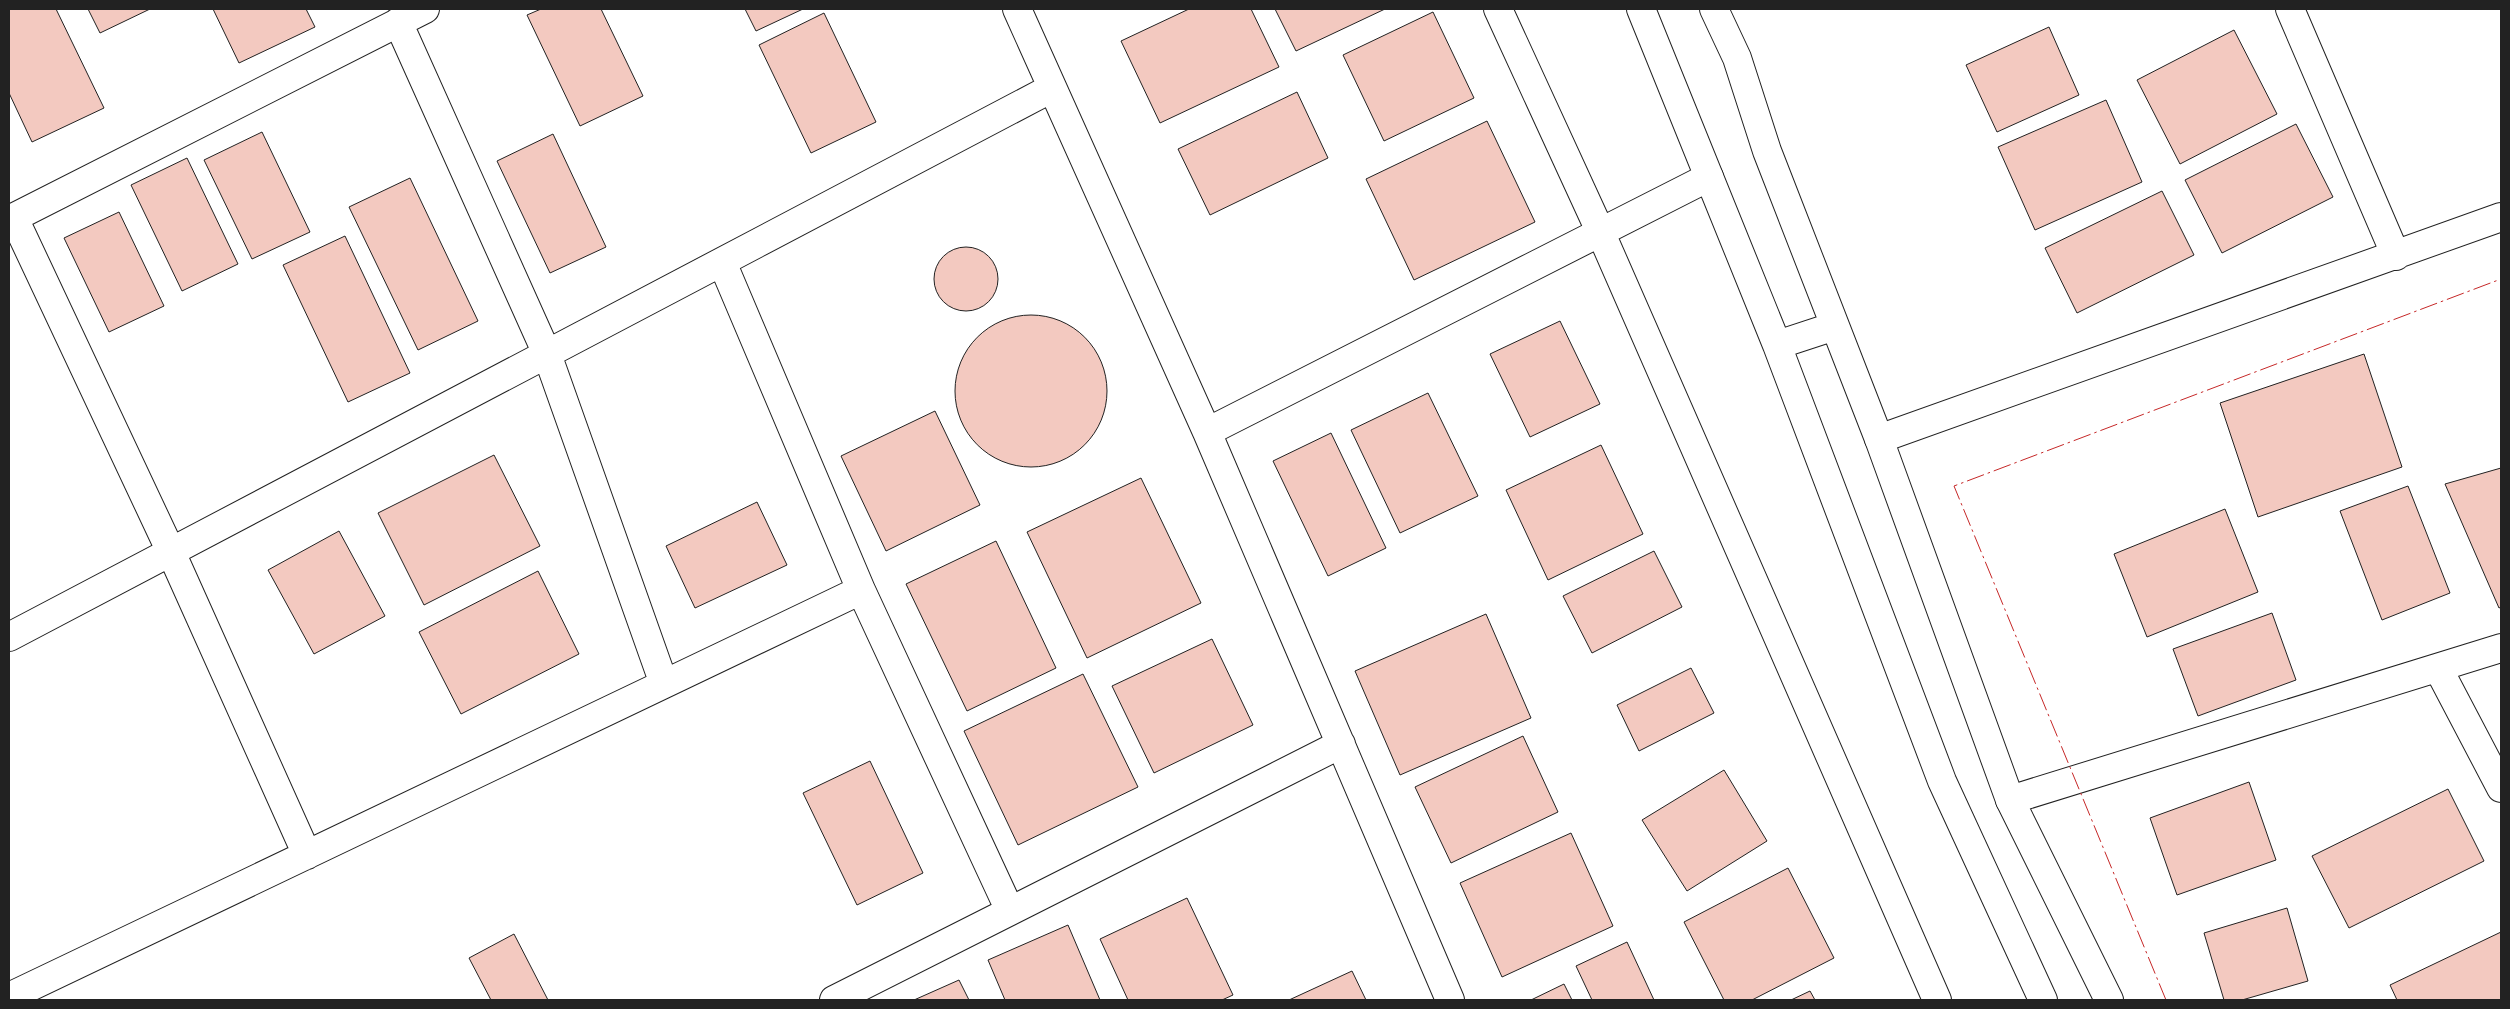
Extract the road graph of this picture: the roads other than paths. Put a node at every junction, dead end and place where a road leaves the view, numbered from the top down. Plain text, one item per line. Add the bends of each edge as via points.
1 (425, 9) edge
2 (1016, 9) edge
3 (1498, 9) edge
4 (1641, 9) edge
5 (1714, 9) edge
6 (2290, 9) edge
7 (398, 22) junction
8 (1052, 88) junction
9 (1709, 177) junction
10 (2501, 217) edge
11 (11, 219) edge
12 (1600, 231) junction
13 (2396, 256) junction
14 (722, 262) junction
15 (1835, 326) junction
16 (1777, 345) junction
17 (547, 354) junction
18 (1207, 432) junction
19 (1879, 439) junction
20 (171, 552) junction
21 (861, 590) junction
22 (9, 637) edge
23 (2501, 648) edge
24 (2438, 668) junction
25 (664, 684) junction
26 (1341, 744) junction
27 (2501, 788) edge
28 (2010, 800) junction
29 (307, 855) junction
30 (1010, 911) junction
31 (9, 997) edge
32 (834, 1000) edge
33 (1450, 1000) edge
34 (1937, 1000) edge
35 (2043, 1000) edge
36 (2109, 1000) edge

1 - 7 street
2 - 8 street
3 - 12 street
4 - 9 street
5 - 15 street via 1737,58 1766,151
6 - 13 street
7 - 11 street
7 - 17 street
8 - 14 street
8 - 18 street
9 - 12 street
9 - 16 street
10 - 13 street
11 - 20 street
12 - 18 street
12 - 34 street
13 - 19 street
14 - 17 street
14 - 21 street
15 - 16 street
15 - 19 street
16 - 35 street via 1942,781
17 - 20 street
17 - 25 street
18 - 26 street
19 - 28 street
20 - 22 street
20 - 29 street
21 - 25 street
21 - 30 street
23 - 24 street
24 - 27 street
24 - 28 street
25 - 29 street
26 - 30 street
26 - 33 street
28 - 36 street
29 - 31 street
30 - 32 street

